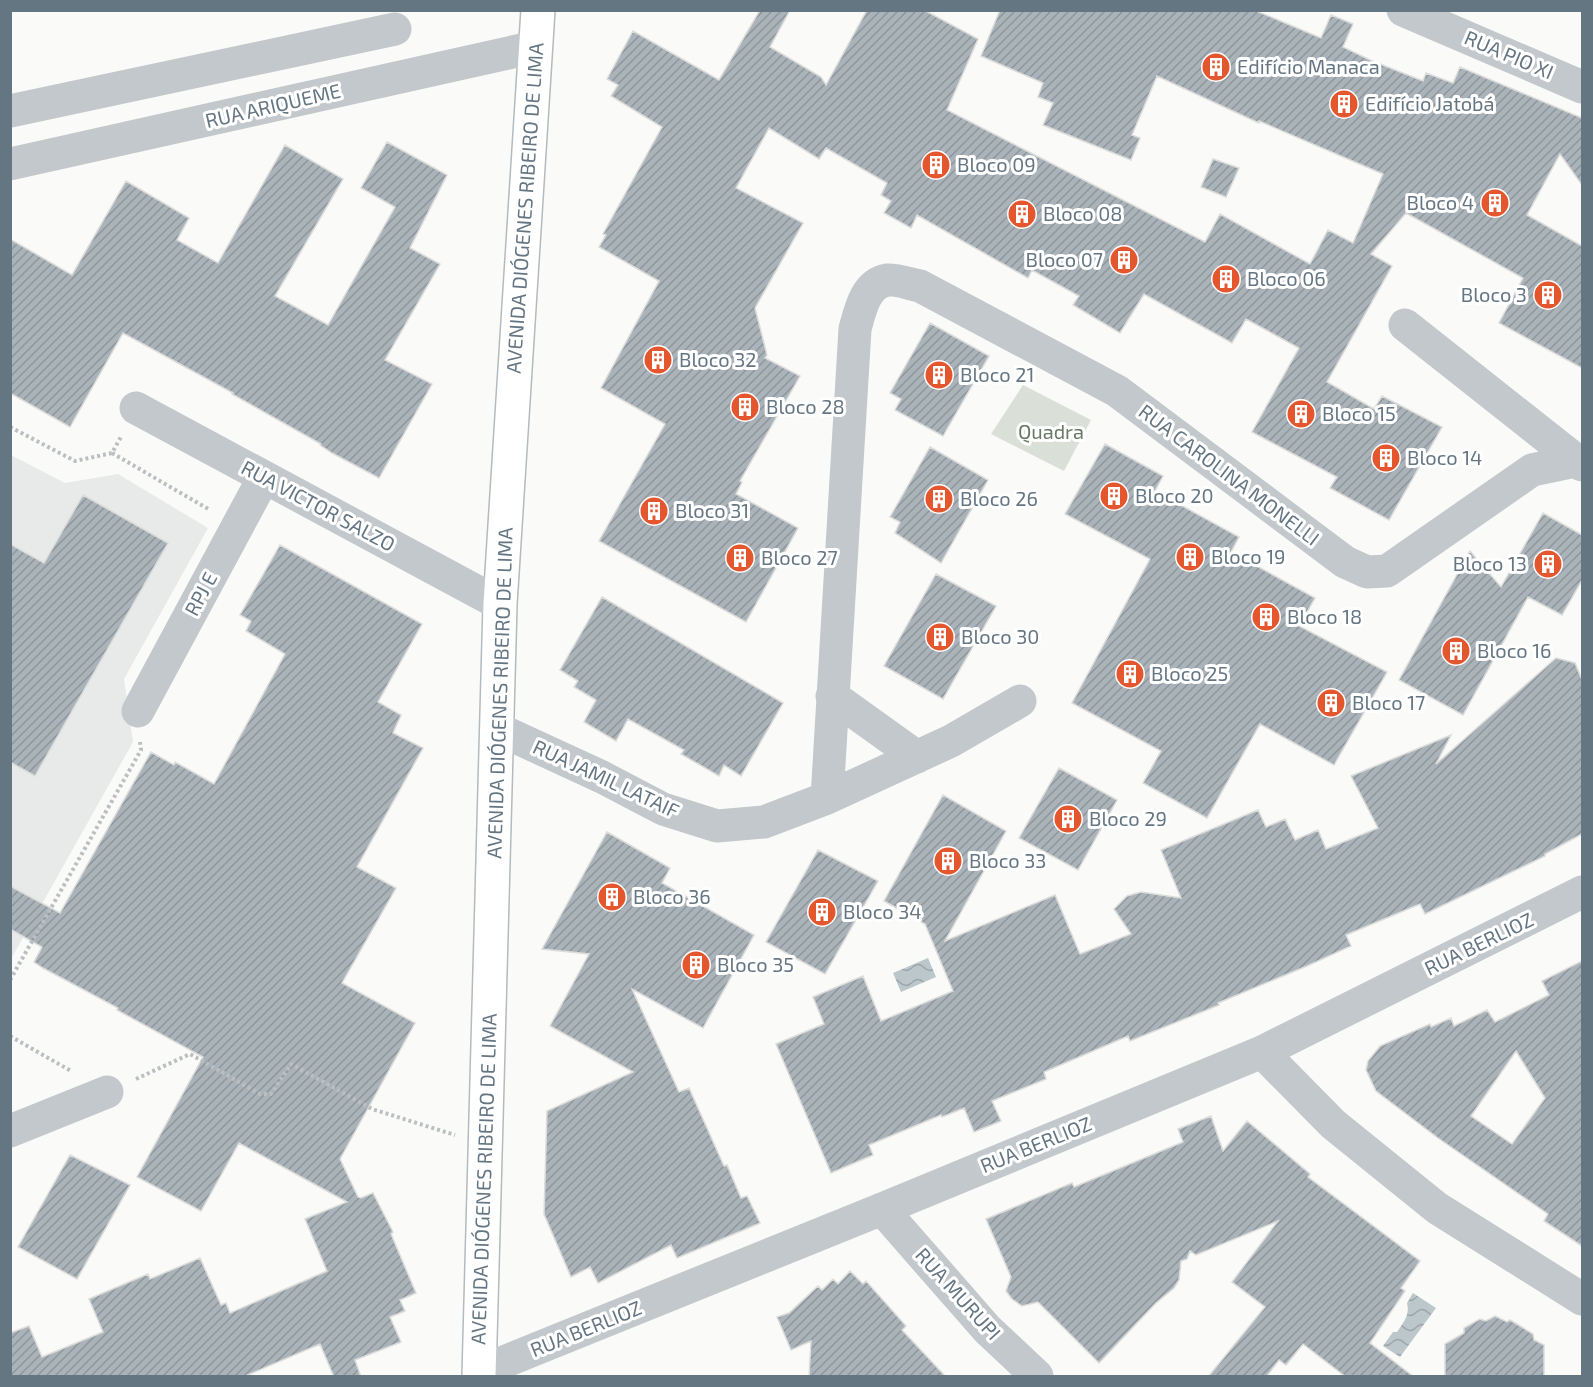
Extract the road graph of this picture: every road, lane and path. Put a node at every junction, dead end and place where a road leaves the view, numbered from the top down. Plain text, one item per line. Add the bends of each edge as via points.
1 (538, 10) edge
2 (1403, 10) edge
3 (395, 29) dead end
4 (535, 47) junction
5 (1582, 87) edge
6 (10, 111) edge
7 (10, 164) edge
8 (1405, 325) dead end
9 (136, 408) joint
10 (10, 427) edge
11 (112, 453) junction
12 (1579, 463) edge
13 (264, 477) junction
14 (214, 512) dead end
15 (500, 604) junction
16 (832, 696) junction
17 (1020, 701) dead end
18 (138, 711) dead end
19 (498, 729) junction
20 (141, 750) dead end
21 (917, 757) junction
22 (827, 798) junction
23 (1582, 892) edge
24 (10, 980) edge
25 (10, 1036) edge
26 (1262, 1052) junction
27 (107, 1092) junction
28 (10, 1131) edge
29 (484, 1144) junction
30 (882, 1209) junction
31 (1582, 1299) edge
32 (479, 1374) edge
33 (1037, 1377) edge

1 - 4 main road, AVENIDA DIÓGENES RIBEIRO DE LIMA
2 - 5 street, RUA PIO XI
3 - 6 street
4 - 7 street, RUA ARIQUEME
4 - 15 main road, AVENIDA DIÓGENES RIBEIRO DE LIMA
8 - 12 street
9 - 11 path
9 - 13 street, RUA VICTOR SALZO
10 - 11 path via 75,461
11 - 14 path
12 - 16 street, RUA CAROLINA MONELLI via 1532,470 1387,571 1367,572 1346,562 1117,391 920,286 888,280 874,285 862,304 855,329
13 - 15 street, RUA VICTOR SALZO
13 - 18 street, RPJ E
15 - 19 main road, AVENIDA DIÓGENES RIBEIRO DE LIMA
16 - 21 street
16 - 22 street
17 - 21 street, RUA JAMIL LATAIF
19 - 22 street, RUA JAMIL LATAIF via 663,809 717,826 764,822
19 - 29 main road, AVENIDA DIÓGENES RIBEIRO DE LIMA
20 - 24 path
21 - 22 street, RUA JAMIL LATAIF
23 - 26 street, RUA BERLIOZ
25 - 27 path
26 - 30 street, RUA BERLIOZ
26 - 31 street via 1333,1124 1437,1208
27 - 28 street
27 - 29 path via 190,1054 260,1094 271,1094 291,1064 372,1109
29 - 32 main road, AVENIDA DIÓGENES RIBEIRO DE LIMA
30 - 32 street, RUA BERLIOZ
30 - 33 street, RUA MURUPI via 987,1329

